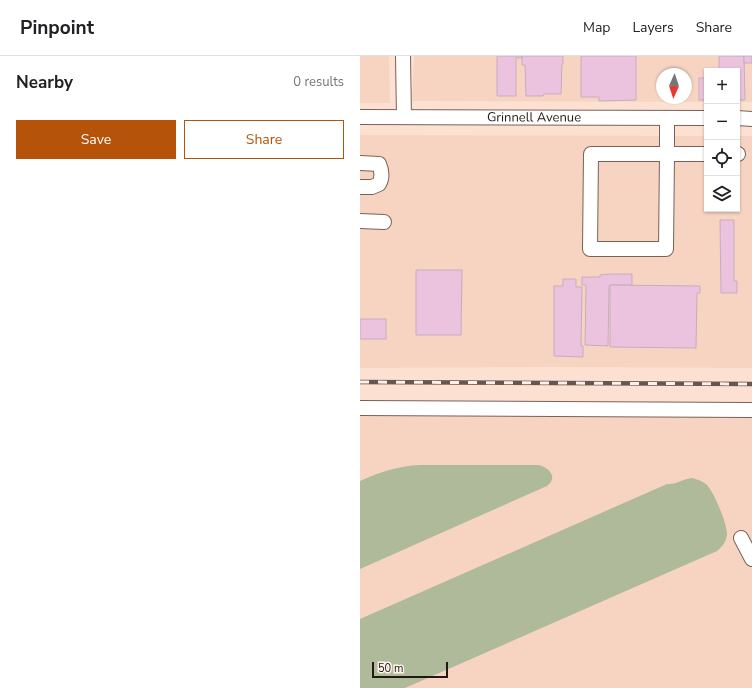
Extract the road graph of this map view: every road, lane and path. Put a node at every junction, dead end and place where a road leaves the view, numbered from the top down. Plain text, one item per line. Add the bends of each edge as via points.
1 (403, 56) edge
2 (360, 117) edge
3 (404, 117) junction
4 (667, 118) junction
5 (704, 118) edge
6 (740, 118) edge
7 (752, 118) edge
8 (667, 154) junction
9 (704, 154) edge
10 (360, 162) edge
11 (360, 187) edge
12 (360, 221) edge
13 (384, 222) dead end
14 (360, 408) edge
15 (752, 410) edge
16 (741, 538) dead end
17 (752, 559) edge

1 - 3 street
2 - 3 street, Grinnell Avenue
3 - 4 street, Grinnell Avenue
4 - 5 street, Grinnell Avenue
4 - 8 street
6 - 7 street
8 - 8 street via 666,249 590,249 591,154
8 - 9 street
10 - 11 street via 379,164 382,179 379,184 372,187
12 - 13 street
14 - 15 street
16 - 17 street

